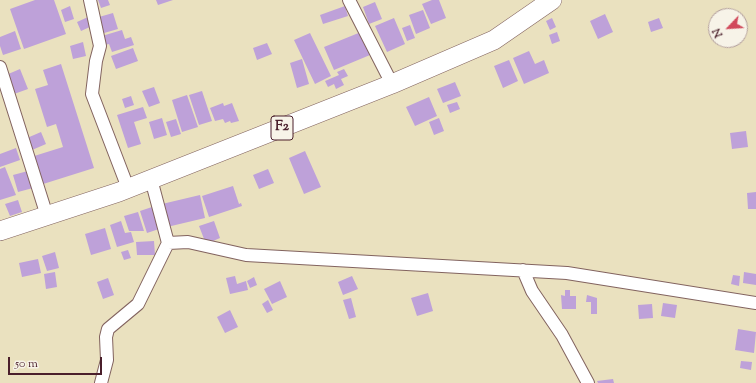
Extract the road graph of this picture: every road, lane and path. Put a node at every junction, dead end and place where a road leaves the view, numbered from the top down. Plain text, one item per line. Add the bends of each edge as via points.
1 (90, 0) edge
2 (349, 0) edge
3 (552, 0) edge
4 (0, 67) edge
5 (392, 84) junction
6 (151, 179) junction
7 (128, 188) junction
8 (47, 216) junction
9 (0, 231) edge
10 (168, 243) junction
11 (523, 270) junction
12 (756, 303) edge
13 (101, 383) edge
14 (588, 383) edge

1 - 7 street via 100,46 92,94
2 - 5 street
3 - 5 main road, F2 via 494,40
4 - 8 street
5 - 6 main road, F2
6 - 7 main road, F2
6 - 10 street
7 - 8 main road, F2
8 - 9 main road, F2
10 - 11 street via 188,242 246,255
10 - 13 street via 138,304 108,330 108,360
11 - 12 street via 567,272
11 - 14 street via 532,291 562,335

